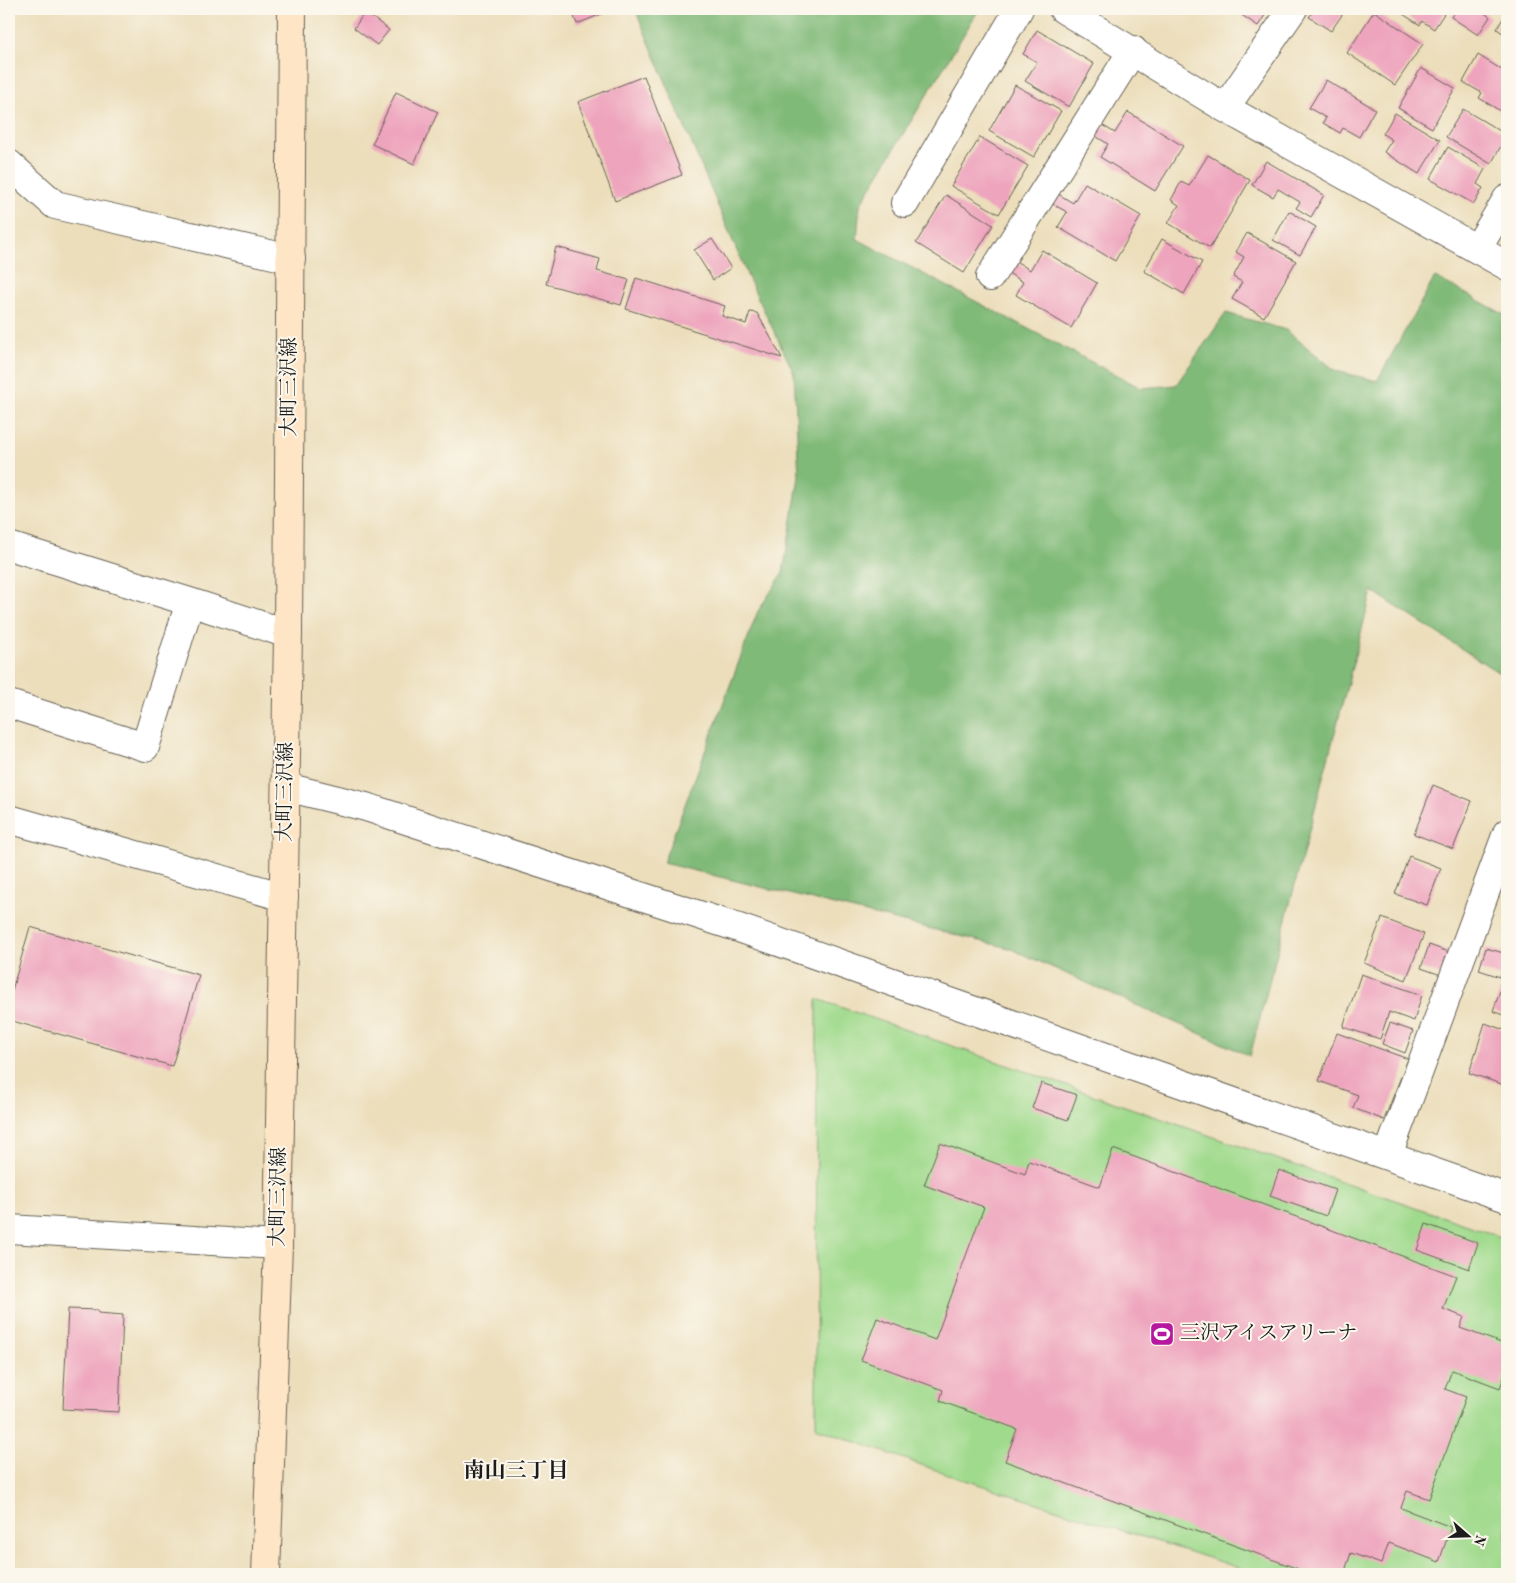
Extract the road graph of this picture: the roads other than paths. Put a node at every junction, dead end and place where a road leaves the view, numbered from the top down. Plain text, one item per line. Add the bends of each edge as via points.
1 (292, 9) edge
2 (1019, 9) edge
3 (1063, 9) edge
4 (1293, 9) edge
5 (1132, 50) junction
6 (1225, 108) junction
7 (9, 164) edge
8 (1507, 198) edge
9 (905, 202) dead end
10 (1476, 249) junction
11 (291, 258) junction
12 (1507, 266) edge
13 (990, 277) dead end
14 (9, 546) edge
15 (190, 602) junction
16 (288, 634) junction
17 (9, 704) edge
18 (286, 787) junction
19 (9, 819) edge
20 (1507, 833) edge
21 (284, 896) junction
22 (1388, 1155) junction
23 (1507, 1198) edge
24 (9, 1230) edge
25 (278, 1245) junction
26 (266, 1574) edge

1 - 11 main road, 大町三沢線
2 - 9 street
3 - 5 street
4 - 6 street
5 - 6 street
5 - 13 street
6 - 10 street
7 - 11 street via 55,204
8 - 10 street
10 - 12 street
11 - 16 main road, 大町三沢線
14 - 15 street
15 - 16 street
15 - 17 street via 145,747
16 - 18 main road, 大町三沢線
18 - 21 main road, 大町三沢線
18 - 22 street via 366,807 736,927
19 - 21 street
20 - 22 street
21 - 25 main road, 大町三沢線
22 - 23 street
24 - 25 street
25 - 26 main road, 大町三沢線

